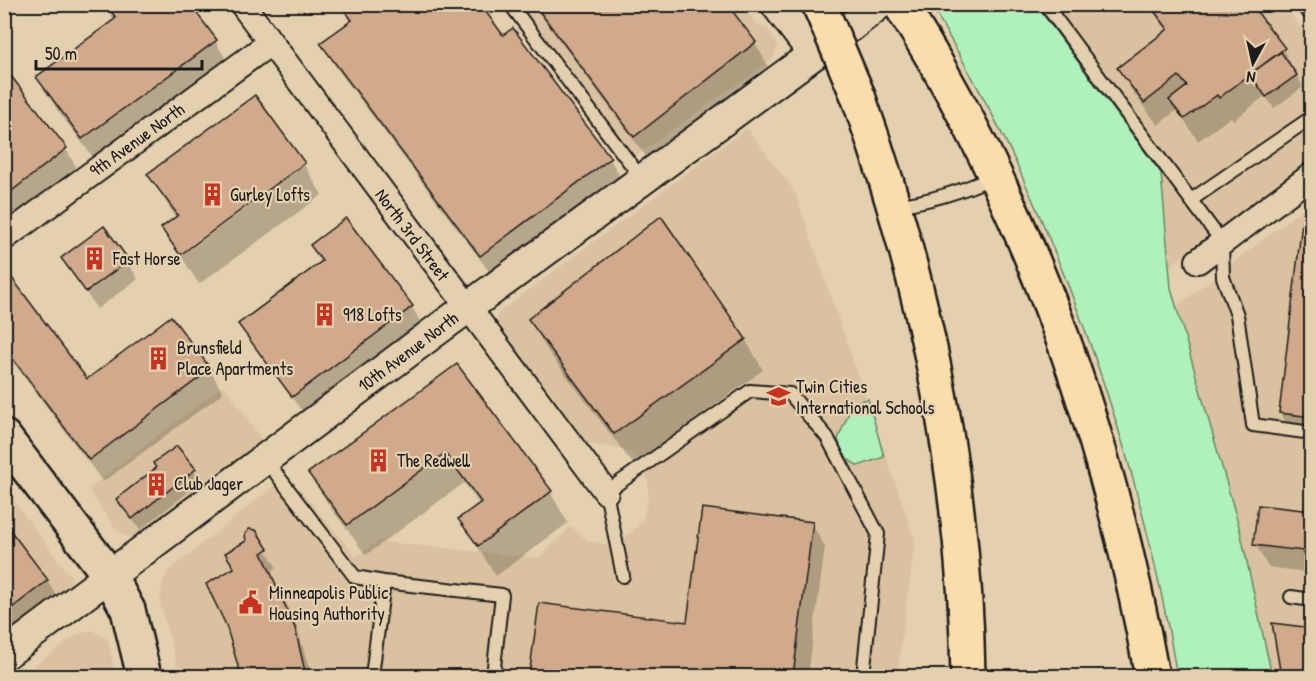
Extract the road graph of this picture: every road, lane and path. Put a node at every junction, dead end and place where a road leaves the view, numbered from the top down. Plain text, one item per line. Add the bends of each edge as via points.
1 (242, 4) edge
2 (510, 4) edge
3 (776, 4) edge
4 (819, 4) edge
5 (879, 4) edge
6 (900, 4) edge
7 (1047, 5) edge
8 (850, 27) dead end
9 (270, 43) junction
10 (1311, 117) edge
11 (994, 177) junction
12 (642, 179) junction
13 (1309, 181) edge
14 (1191, 201) junction
15 (892, 206) junction
16 (4, 238) edge
17 (1222, 242) junction
18 (1198, 261) dead end
19 (467, 309) junction
20 (1311, 433) edge
21 (4, 437) edge
22 (265, 459) junction
23 (606, 492) junction
24 (109, 575) junction
25 (623, 576) dead end
26 (384, 582) junction
27 (1291, 597) dead end
28 (1311, 600) edge
29 (4, 655) edge
30 (144, 676) edge
31 (372, 676) edge
32 (493, 676) edge
33 (862, 676) edge
34 (968, 676) edge
35 (1152, 676) edge

1 - 9 street, North 3rd Street
2 - 12 lane
3 - 12 street, 10th Avenue North via 814,54
4 - 15 highway, bridge via 858,96
5 - 8 street
6 - 11 highway via 931,54
7 - 14 lane
9 - 16 street, 9th Avenue North
9 - 19 street, North 3rd Street
10 - 14 lane
11 - 15 lane via 927,202
11 - 35 highway via 1048,299 1081,389 1123,533
12 - 19 street, 10th Avenue North
13 - 17 street
14 - 17 lane
15 - 34 highway via 926,330 955,481 965,584
17 - 18 street
17 - 20 lane via 1222,277 1237,315 1253,425
19 - 22 street, 10th Avenue North
19 - 23 street, North 3rd Street
21 - 24 main road
22 - 24 street, 10th Avenue North
22 - 26 lane via 356,577
23 - 25 lane
23 - 33 lane via 750,391 790,394 827,437 878,534
24 - 29 street, 10th Avenue North
24 - 30 main road via 128,610
26 - 31 lane
26 - 32 lane via 502,595
27 - 28 lane

